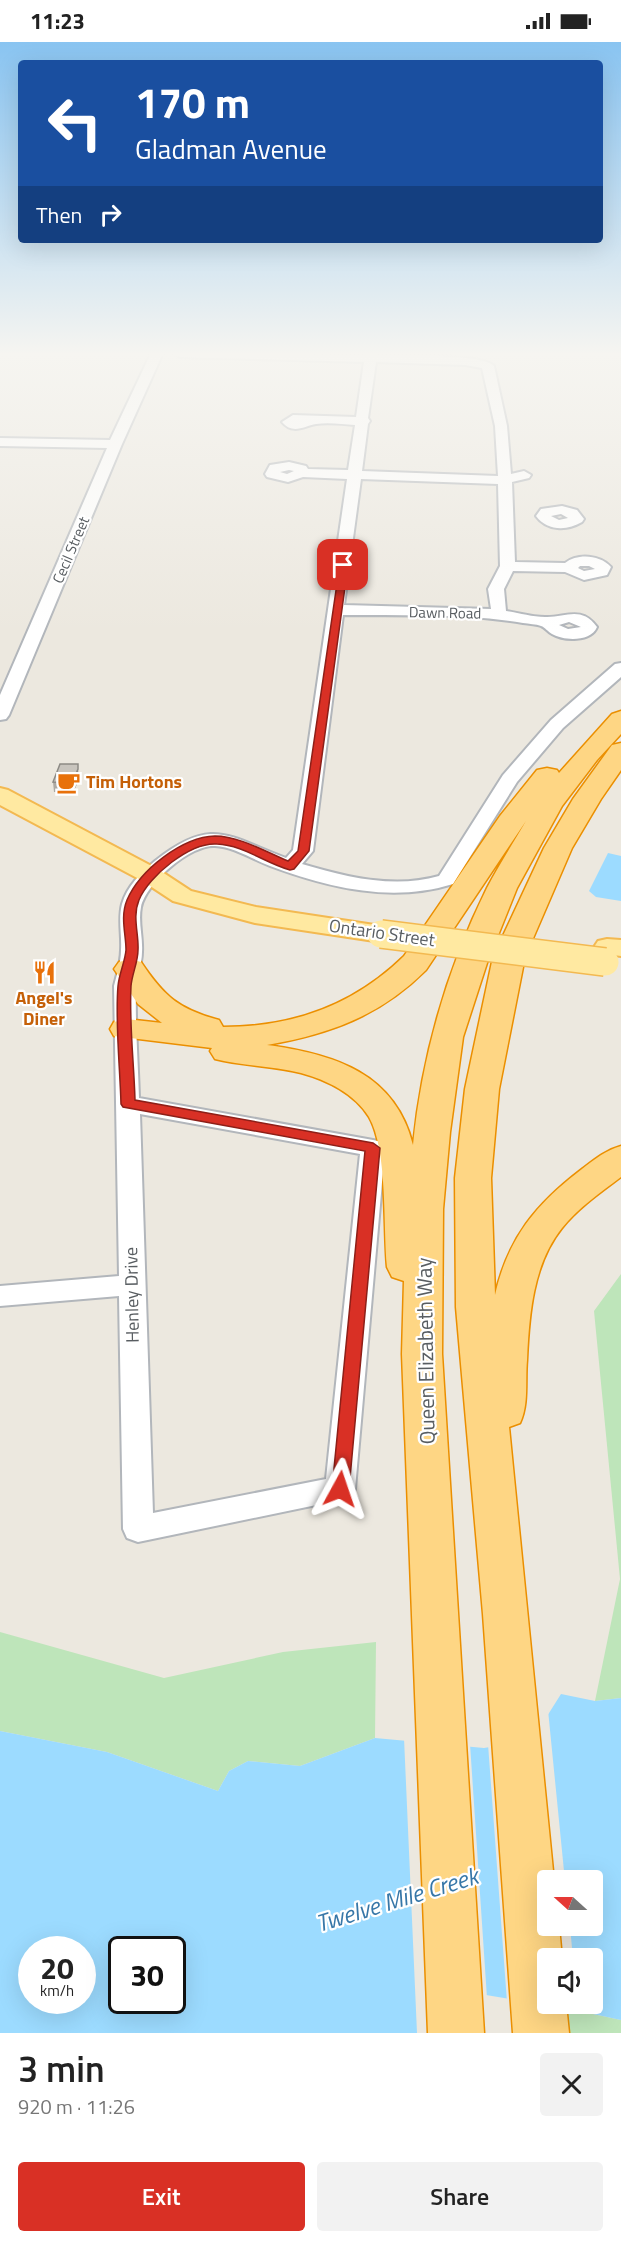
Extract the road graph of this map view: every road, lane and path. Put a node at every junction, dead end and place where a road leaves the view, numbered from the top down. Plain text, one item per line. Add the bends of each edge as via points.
1 (114, 446) edge
2 (360, 446) edge
3 (502, 446) edge
4 (302, 473) dead end
5 (524, 475) dead end
6 (356, 476) junction
7 (505, 480) junction
8 (506, 516) junction
9 (543, 516) dead end
10 (508, 566) junction
11 (569, 567) dead end
12 (337, 610) junction
13 (499, 614) junction
14 (552, 623) dead end
15 (621, 668) edge
16 (621, 703) edge
17 (0, 715) edge
18 (621, 719) edge
19 (621, 751) edge
20 (0, 795) edge
21 (290, 866) junction
22 (150, 875) junction
23 (613, 955) edge
24 (130, 969) junction
25 (284, 1031) junction
26 (127, 1035) junction
27 (128, 1104) junction
28 (621, 1158) edge
29 (131, 1285) junction
30 (0, 1296) edge
31 (422, 1354) junction
32 (506, 1614) junction
33 (456, 2033) edge
34 (541, 2033) edge

1 - 17 street, Cecil Street
2 - 6 street
3 - 7 street
4 - 6 street
5 - 7 street
6 - 7 street
6 - 12 street
7 - 8 street
8 - 9 street
8 - 10 street
10 - 11 street
10 - 13 street via 496,589
12 - 13 street, Dawn Road
12 - 21 street via 303,851
13 - 14 street, Dawn Road
15 - 21 street, Henley Drive via 557,724 510,778 446,880 432,886 367,884 314,876
16 - 25 highway via 534,790 426,948 401,978 368,1003 340,1016
18 - 31 highway, Queen Elizabeth Way via 549,804 502,888 471,963 451,1027 430,1154
19 - 32 highway via 558,848 509,957 482,1089 473,1178 476,1307
20 - 22 main road, Ontario Street
21 - 22 street, Henley Drive via 233,843 215,840 190,844
22 - 23 main road, Ontario Street, bridge via 182,896 255,915 384,926
22 - 24 street, Henley Drive via 133,901
24 - 25 highway via 149,997 178,1017 200,1026 228,1031
24 - 26 street, Henley Drive via 125,986
25 - 26 highway via 241,1037
26 - 27 street, Henley Drive
26 - 31 highway via 297,1060 350,1080 369,1094 384,1112 395,1142 405,1262
27 - 29 street, Henley Drive
27 - 29 street, Henley Drive via 373,1148 340,1489 138,1529
28 - 32 highway via 549,1218 529,1248 512,1308 505,1366
29 - 30 street
31 - 33 highway, Queen Elizabeth Way
32 - 34 highway

